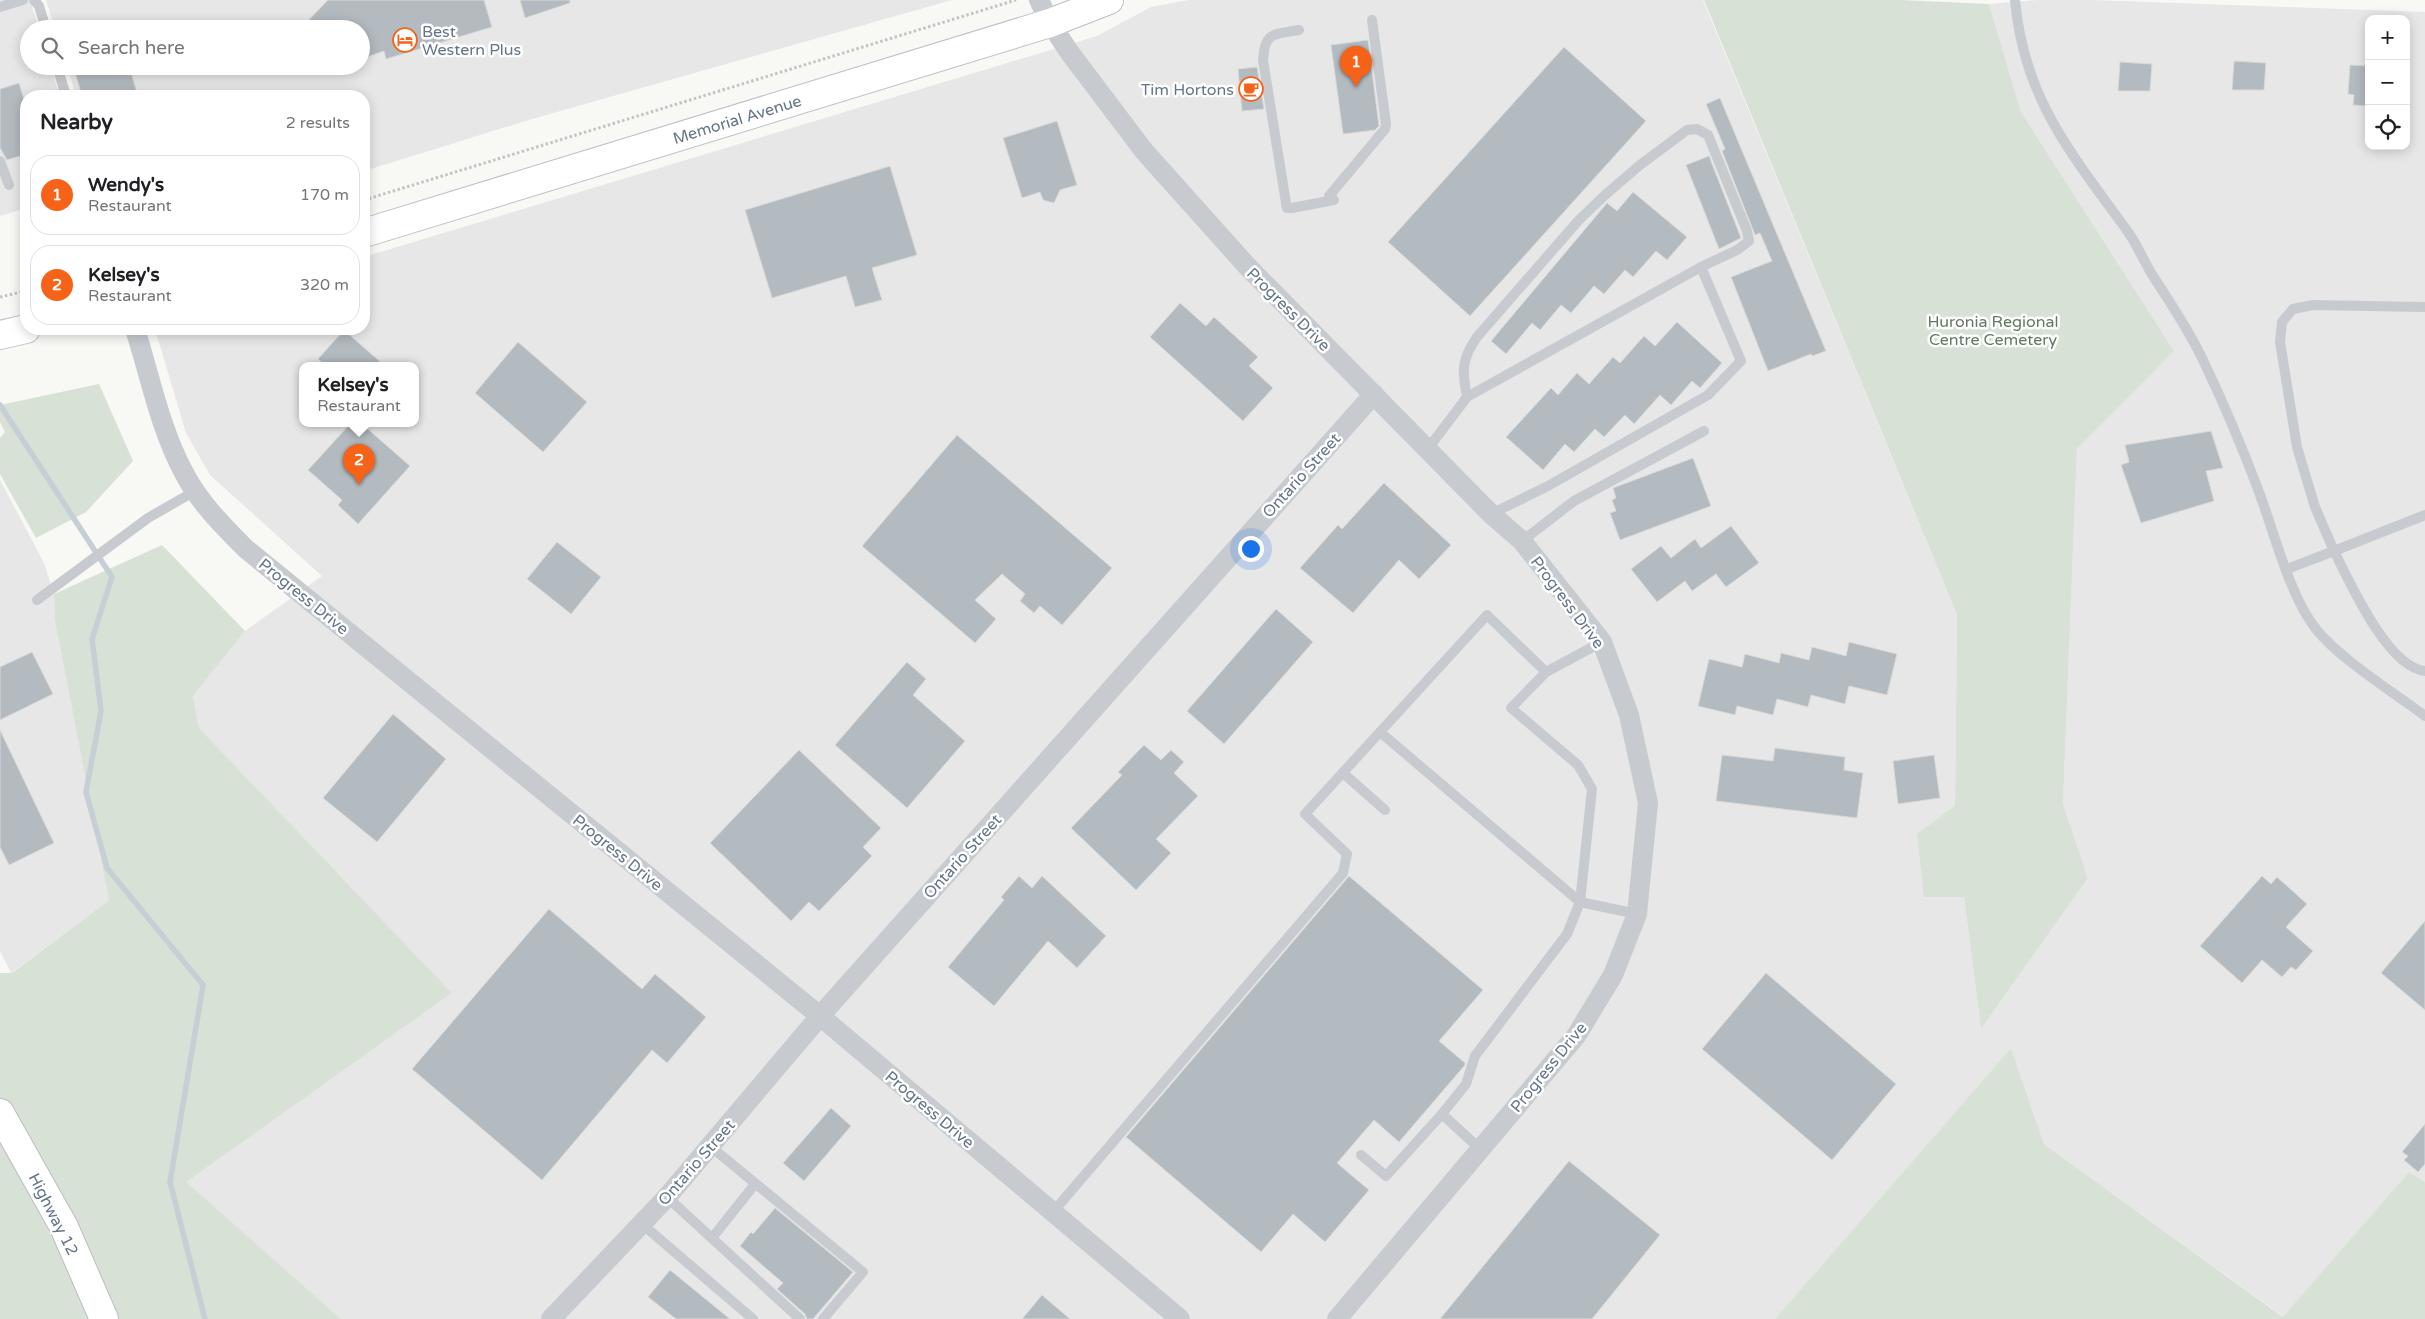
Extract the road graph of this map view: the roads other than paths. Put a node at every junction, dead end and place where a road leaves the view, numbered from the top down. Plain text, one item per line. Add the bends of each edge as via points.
1 (23, 0) edge
2 (34, 0) edge
3 (1109, 0) edge
4 (2014, 0) edge
5 (0, 7) edge
6 (1044, 11) edge
7 (43, 20) edge
8 (1372, 20) dead end
9 (1298, 30) dead end
10 (60, 75) edge
11 (64, 90) edge
12 (0, 161) edge
13 (9, 185) dead end
14 (370, 231) edge
15 (1701, 267) junction
16 (2425, 307) edge
17 (20, 330) edge
18 (0, 335) edge
19 (137, 335) edge
20 (1374, 394) junction
21 (1466, 397) junction
22 (1704, 431) dead end
23 (1428, 450) junction
24 (195, 491) junction
25 (1491, 514) junction
26 (2425, 516) edge
27 (1522, 541) junction
28 (2334, 550) junction
29 (2287, 569) junction
30 (37, 600) dead end
31 (1602, 642) junction
32 (2425, 670) edge
33 (1546, 672) junction
34 (2425, 716) edge
35 (1380, 732) junction
36 (1343, 773) junction
37 (1385, 810) dead end
38 (1580, 902) junction
39 (1637, 914) junction
40 (820, 1016) junction
41 (0, 1112) edge
42 (1442, 1114) junction
43 (710, 1146) junction
44 (1480, 1149) junction
45 (1362, 1154) dead end
46 (755, 1184) junction
47 (667, 1198) junction
48 (1053, 1212) junction
49 (642, 1224) junction
50 (712, 1238) junction
51 (104, 1319) edge
52 (551, 1319) edge
53 (753, 1319) edge
54 (800, 1319) edge
55 (823, 1319) edge
56 (1180, 1319) edge
57 (1336, 1319) edge

1 - 5 lane
2 - 7 lane
3 - 6 main road, Memorial Avenue
4 - 29 lane via 2027,67 2043,108 2183,320 2255,483
6 - 14 main road, Memorial Avenue
6 - 20 street, Progress Drive via 1144,151 1247,266
8 - 9 lane via 1386,124 1331,198 1287,208 1263,60 1267,38
10 - 11 lane
12 - 13 lane
15 - 21 lane
15 - 21 lane via 1737,250 1748,241 1747,231 1708,135 1698,130 1687,130 1604,195 1476,337 1466,352 1462,371
15 - 25 lane via 1741,361 1708,395 1548,486
16 - 28 lane via 2313,305 2293,309 2282,322 2280,342 2297,447 2315,507
17 - 18 main road
19 - 24 street, Progress Drive via 172,447
20 - 23 street, Progress Drive
20 - 40 street, Ontario Street
21 - 23 lane
22 - 27 lane via 1574,501
23 - 25 street, Progress Drive
24 - 30 lane via 148,518
24 - 40 street, Progress Drive via 219,523 246,549
25 - 27 street, Progress Drive
26 - 28 lane
27 - 31 street, Progress Drive
28 - 29 lane
28 - 32 lane via 2361,603 2395,652 2415,670
29 - 34 lane via 2305,613 2316,630 2344,656
31 - 33 lane
31 - 39 street, Progress Drive via 1629,715 1648,803
33 - 35 lane via 1486,615
33 - 38 lane via 1511,708 1578,765 1592,790
35 - 36 lane
35 - 38 lane
36 - 37 lane
36 - 48 lane via 1305,814 1347,854 1343,873
38 - 39 lane
38 - 42 lane via 1566,934 1475,1056 1466,1084
39 - 44 street, Progress Drive via 1613,975 1576,1036
40 - 43 street, Ontario Street
40 - 48 street, Progress Drive
41 - 51 main road, Highway 12 via 64,1227
42 - 44 lane
42 - 45 lane via 1386,1176
43 - 46 lane
43 - 47 street, Ontario Street
44 - 57 street, Progress Drive
46 - 50 lane
46 - 55 lane via 863,1272
47 - 49 street, Ontario Street
47 - 50 lane
48 - 56 street, Progress Drive
49 - 52 street, Ontario Street
49 - 53 lane
50 - 54 lane

